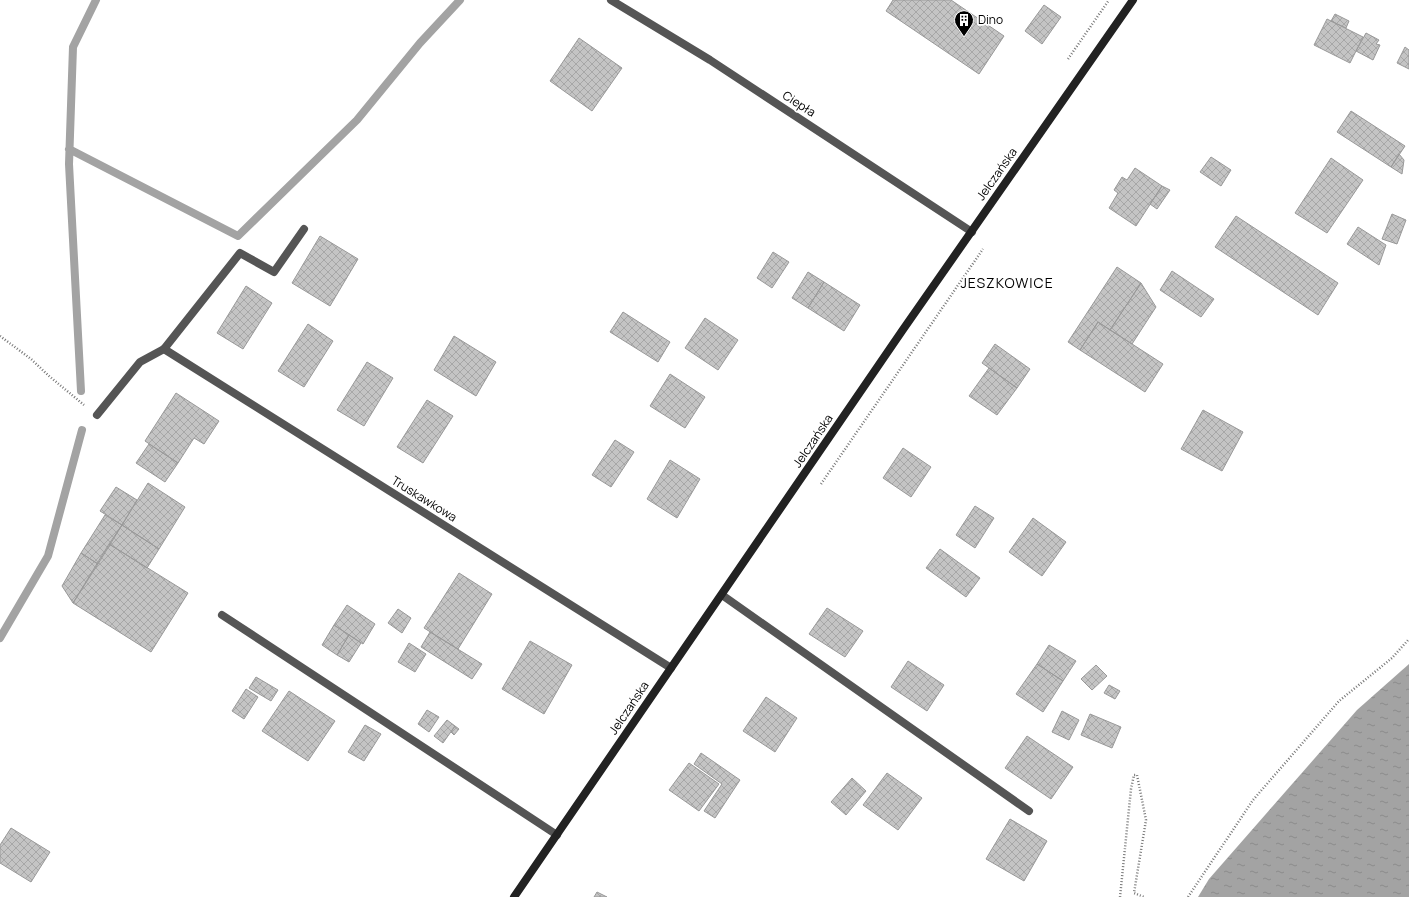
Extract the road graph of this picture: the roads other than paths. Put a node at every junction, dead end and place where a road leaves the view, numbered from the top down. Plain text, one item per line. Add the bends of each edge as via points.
1 (611, 0) edge
2 (1133, 0) edge
3 (304, 229) dead end
4 (972, 232) junction
5 (164, 349) junction
6 (97, 415) road end
7 (722, 595) junction
8 (222, 615) dead end
9 (671, 668) junction
10 (1029, 811) dead end
11 (557, 835) junction
12 (514, 897) edge

1 - 4 street, Ciepła via 710,60
2 - 4 main road, Jelczańska
3 - 5 street via 274,272 240,253
4 - 7 main road, Jelczańska
5 - 6 street via 140,362
5 - 9 street, Truskawkowa
7 - 9 main road, Jelczańska
7 - 10 street
8 - 11 street
9 - 11 main road, Jelczańska
11 - 12 main road, Jelczańska

